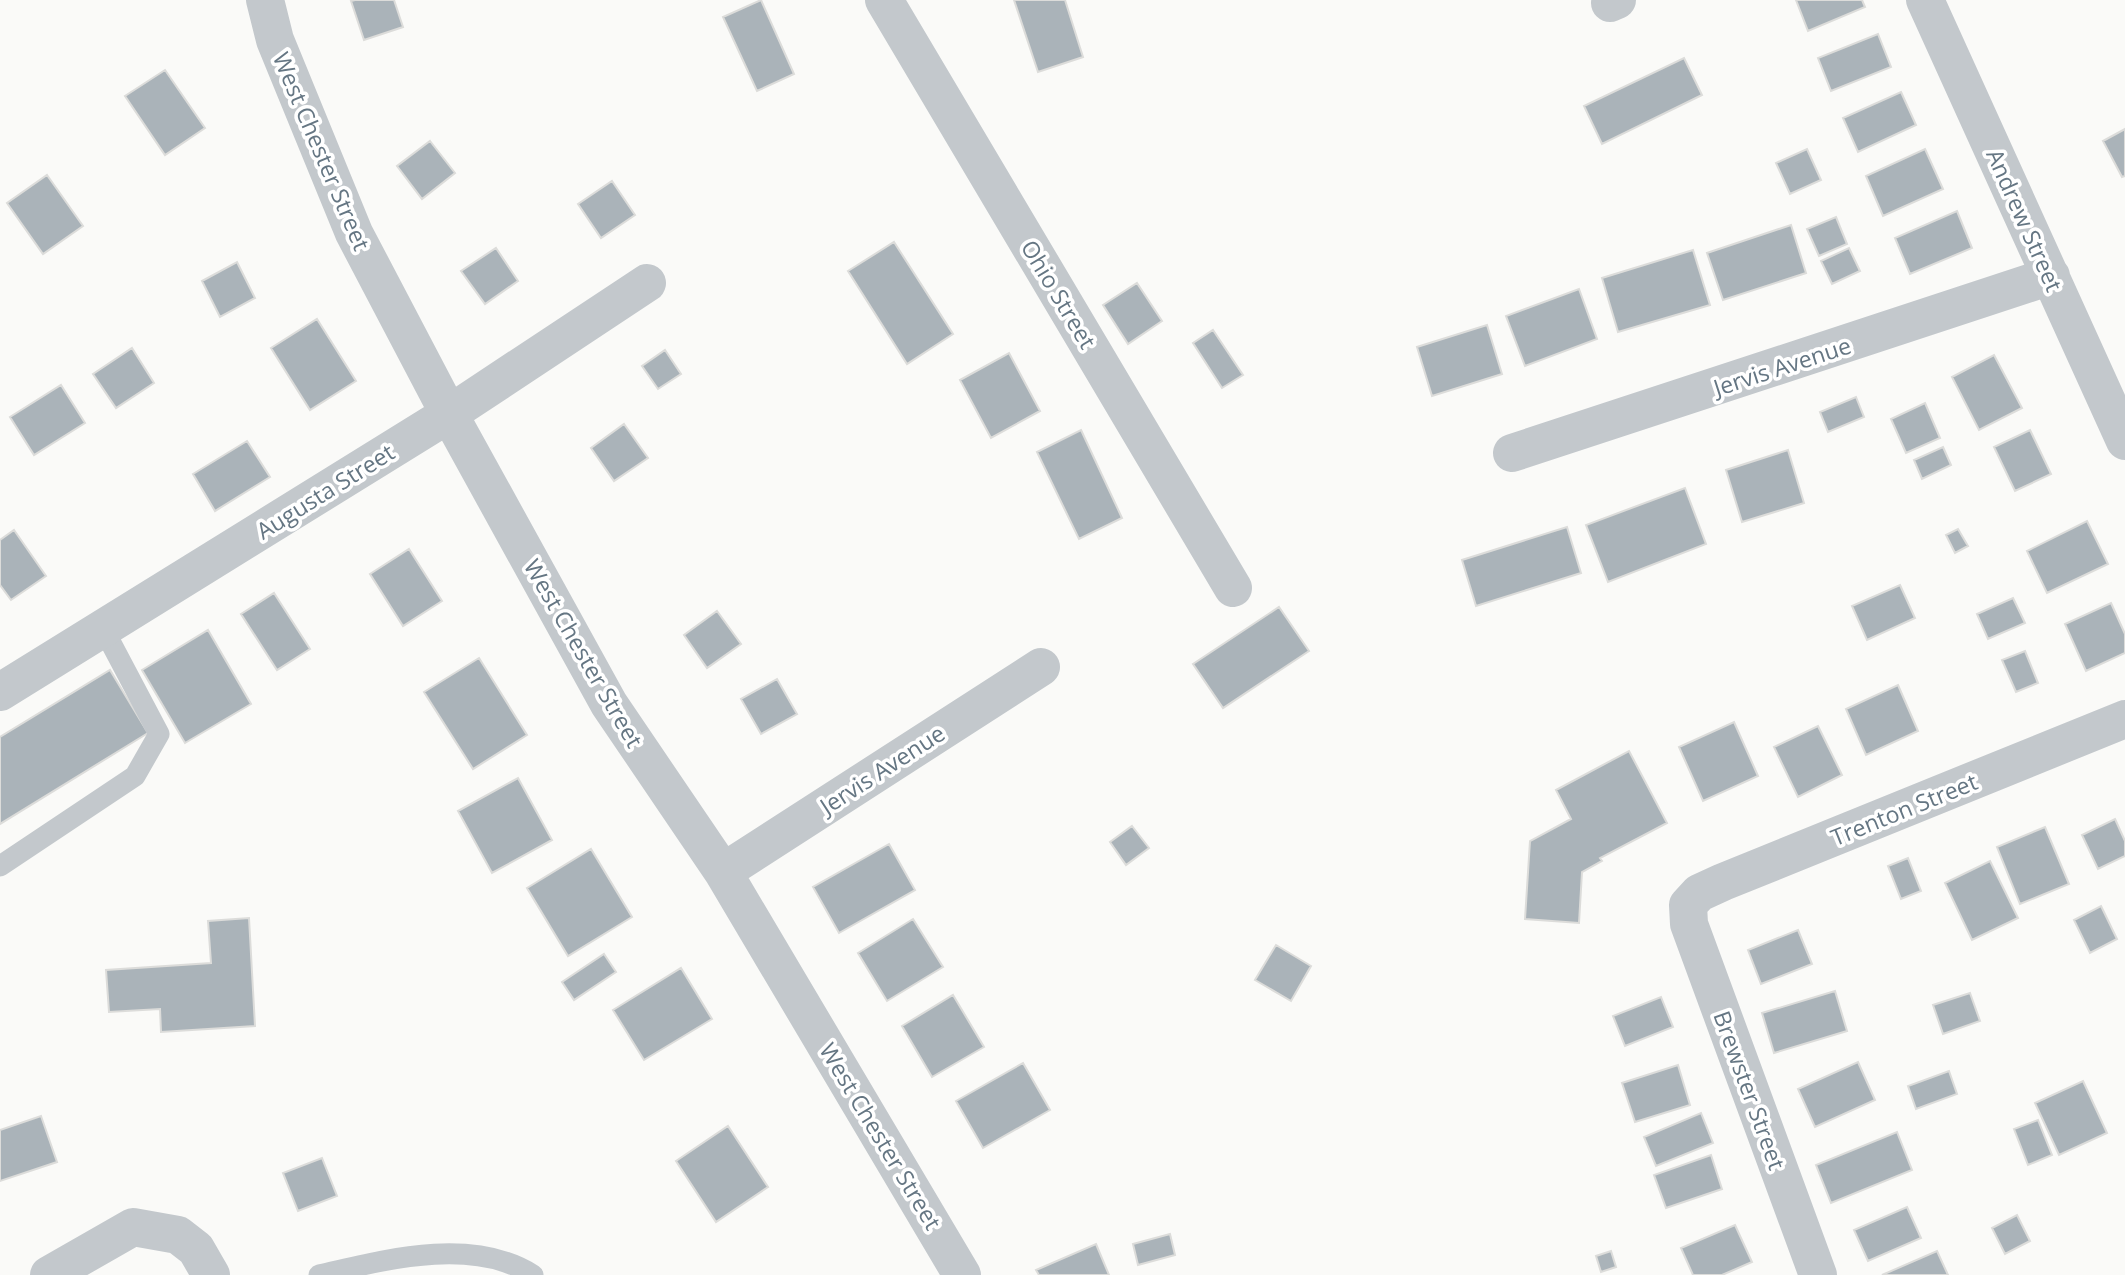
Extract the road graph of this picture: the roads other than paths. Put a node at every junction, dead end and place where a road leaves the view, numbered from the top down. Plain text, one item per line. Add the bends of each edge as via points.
1 (265, 0) edge
2 (884, 0) edge
3 (1925, 0) edge
4 (2051, 276) junction
5 (647, 283) dead end
6 (449, 414) junction
7 (2125, 441) edge
8 (1512, 453) dead end
9 (1233, 588) dead end
10 (103, 628) junction
11 (1041, 667) dead end
12 (0, 692) edge
13 (2125, 719) edge
14 (0, 866) edge
15 (723, 872) junction
16 (1688, 905) joint
17 (49, 1275) edge
18 (211, 1275) edge
19 (318, 1275) edge
20 (533, 1275) edge
21 (962, 1275) edge
22 (1818, 1275) edge

1 - 6 street, West Chester Street via 275,40 354,233
2 - 9 street, Ohio Street
3 - 4 street, Andrew Street
4 - 7 street, Andrew Street
4 - 8 street, Jervis Avenue
5 - 6 street, Augusta Street
6 - 10 street, Augusta Street
6 - 15 street, West Chester Street via 609,704
10 - 12 street, Augusta Street
10 - 14 lane via 159,734 135,776
11 - 15 street, Jervis Avenue
13 - 16 street, Trenton Street via 1699,893
15 - 21 street, West Chester Street
16 - 22 street, Brewster Street via 1689,924
17 - 18 street via 133,1227 178,1235 196,1249
19 - 20 lane via 392,1258 454,1255 491,1258

